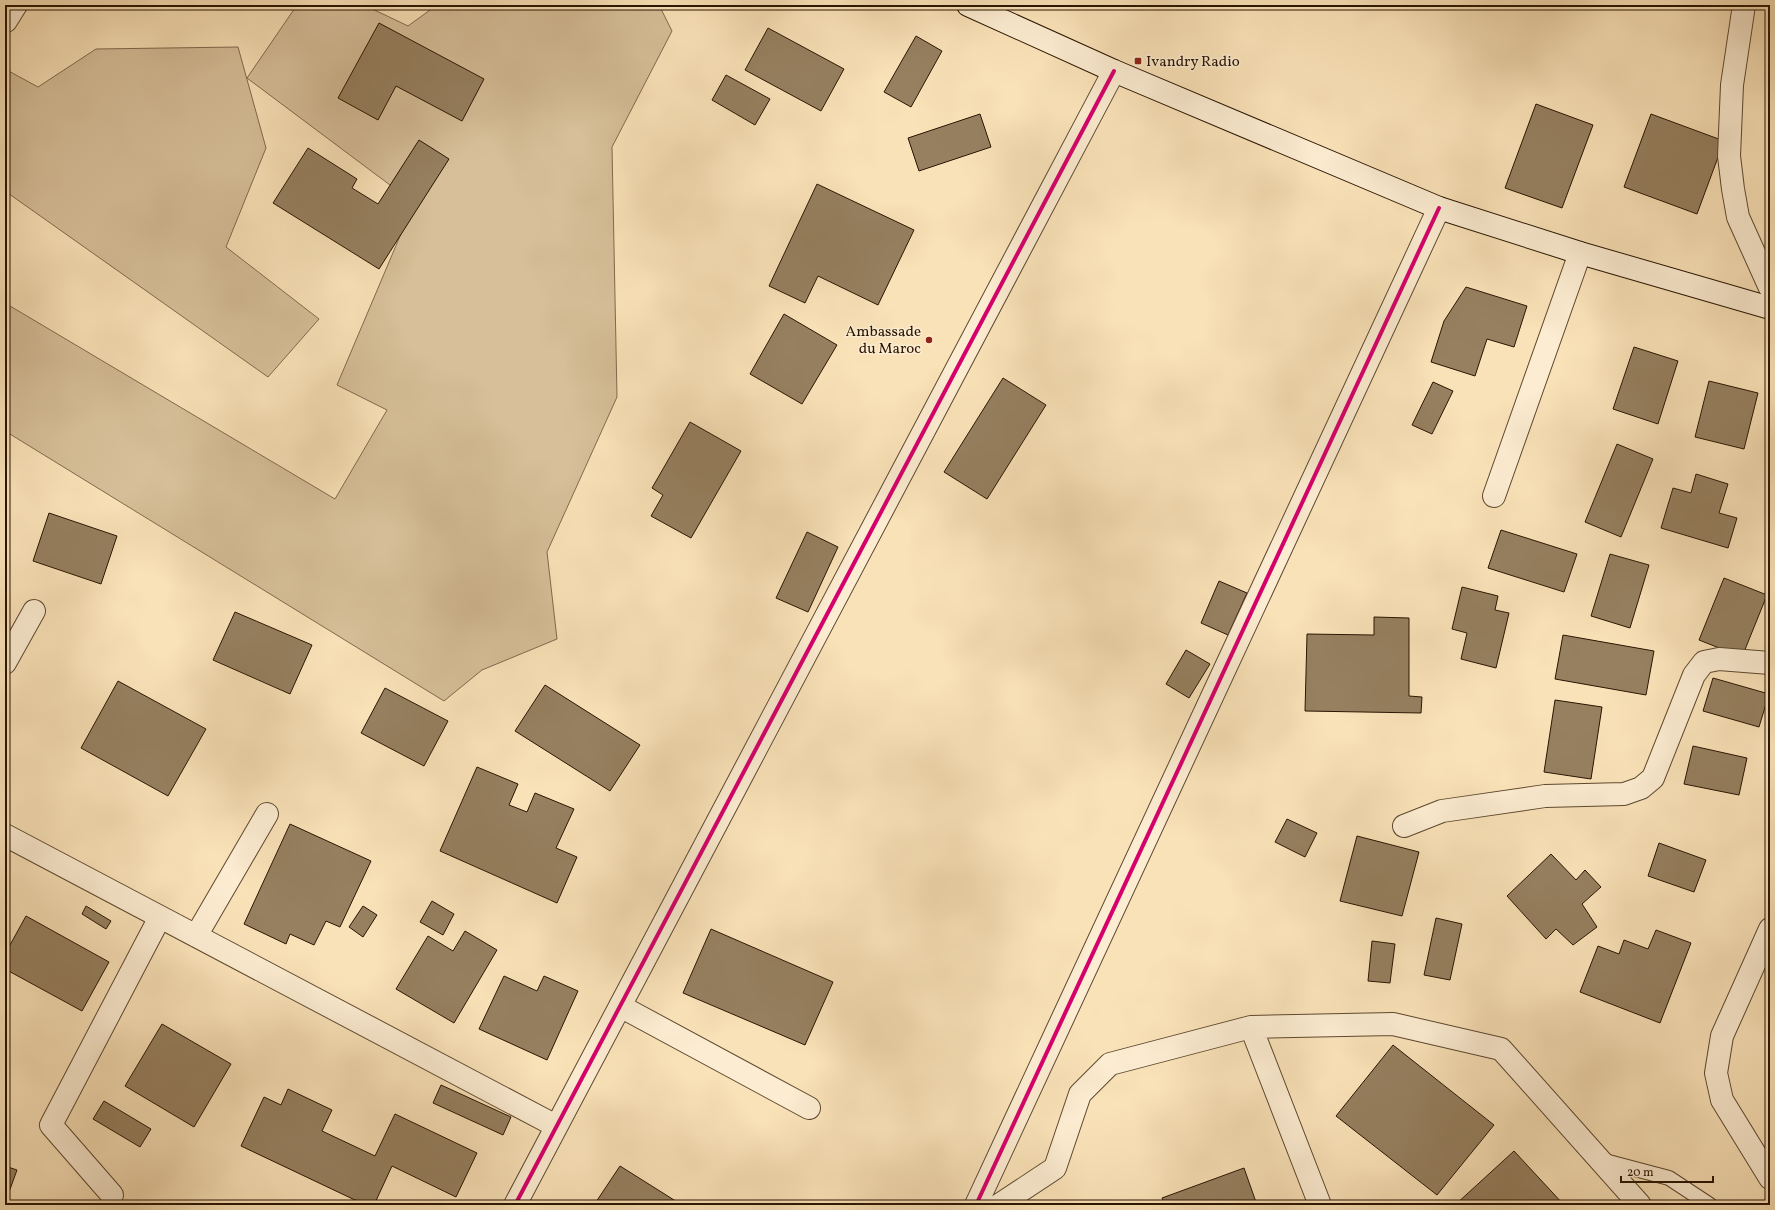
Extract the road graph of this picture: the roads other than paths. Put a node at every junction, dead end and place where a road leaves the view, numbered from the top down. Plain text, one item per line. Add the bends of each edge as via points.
1 (968, 5) edge
2 (1744, 5) edge
3 (1114, 71) junction
4 (1439, 208) junction
5 (1580, 253) junction
6 (1770, 288) edge
7 (1770, 308) edge
8 (1494, 496) dead end
9 (34, 610) dead end
10 (1770, 663) edge
11 (5, 664) edge
12 (267, 814) dead end
13 (1404, 826) dead end
14 (5, 835) edge
15 (160, 917) junction
16 (1770, 929) edge
17 (196, 936) junction
18 (620, 1006) junction
19 (1251, 1026) junction
20 (809, 1108) dead end
21 (556, 1126) junction
22 (1599, 1159) junction
23 (1770, 1178) edge
24 (112, 1195) dead end
25 (515, 1205) edge
26 (976, 1205) edge
27 (999, 1205) edge
28 (1320, 1205) edge
29 (1640, 1205) edge
30 (1710, 1205) edge

1 - 3 street
2 - 6 street via 1732,85 1729,156 1732,189 1738,217
3 - 4 street
3 - 18 street
4 - 5 street
4 - 26 street
5 - 7 street
5 - 8 street
9 - 11 street
10 - 13 street via 1719,659 1704,662 1694,674 1653,778 1641,788 1624,794 1545,796 1442,811
12 - 17 street
14 - 15 street
15 - 17 street
15 - 24 street via 51,1125
16 - 23 street via 1722,1036 1716,1073 1722,1100
17 - 21 street
18 - 20 street
18 - 21 street
19 - 22 street via 1393,1024 1501,1049
19 - 27 street via 1110,1064 1080,1094 1055,1168
19 - 28 street
21 - 25 street
22 - 29 street
22 - 30 lane via 1669,1178

